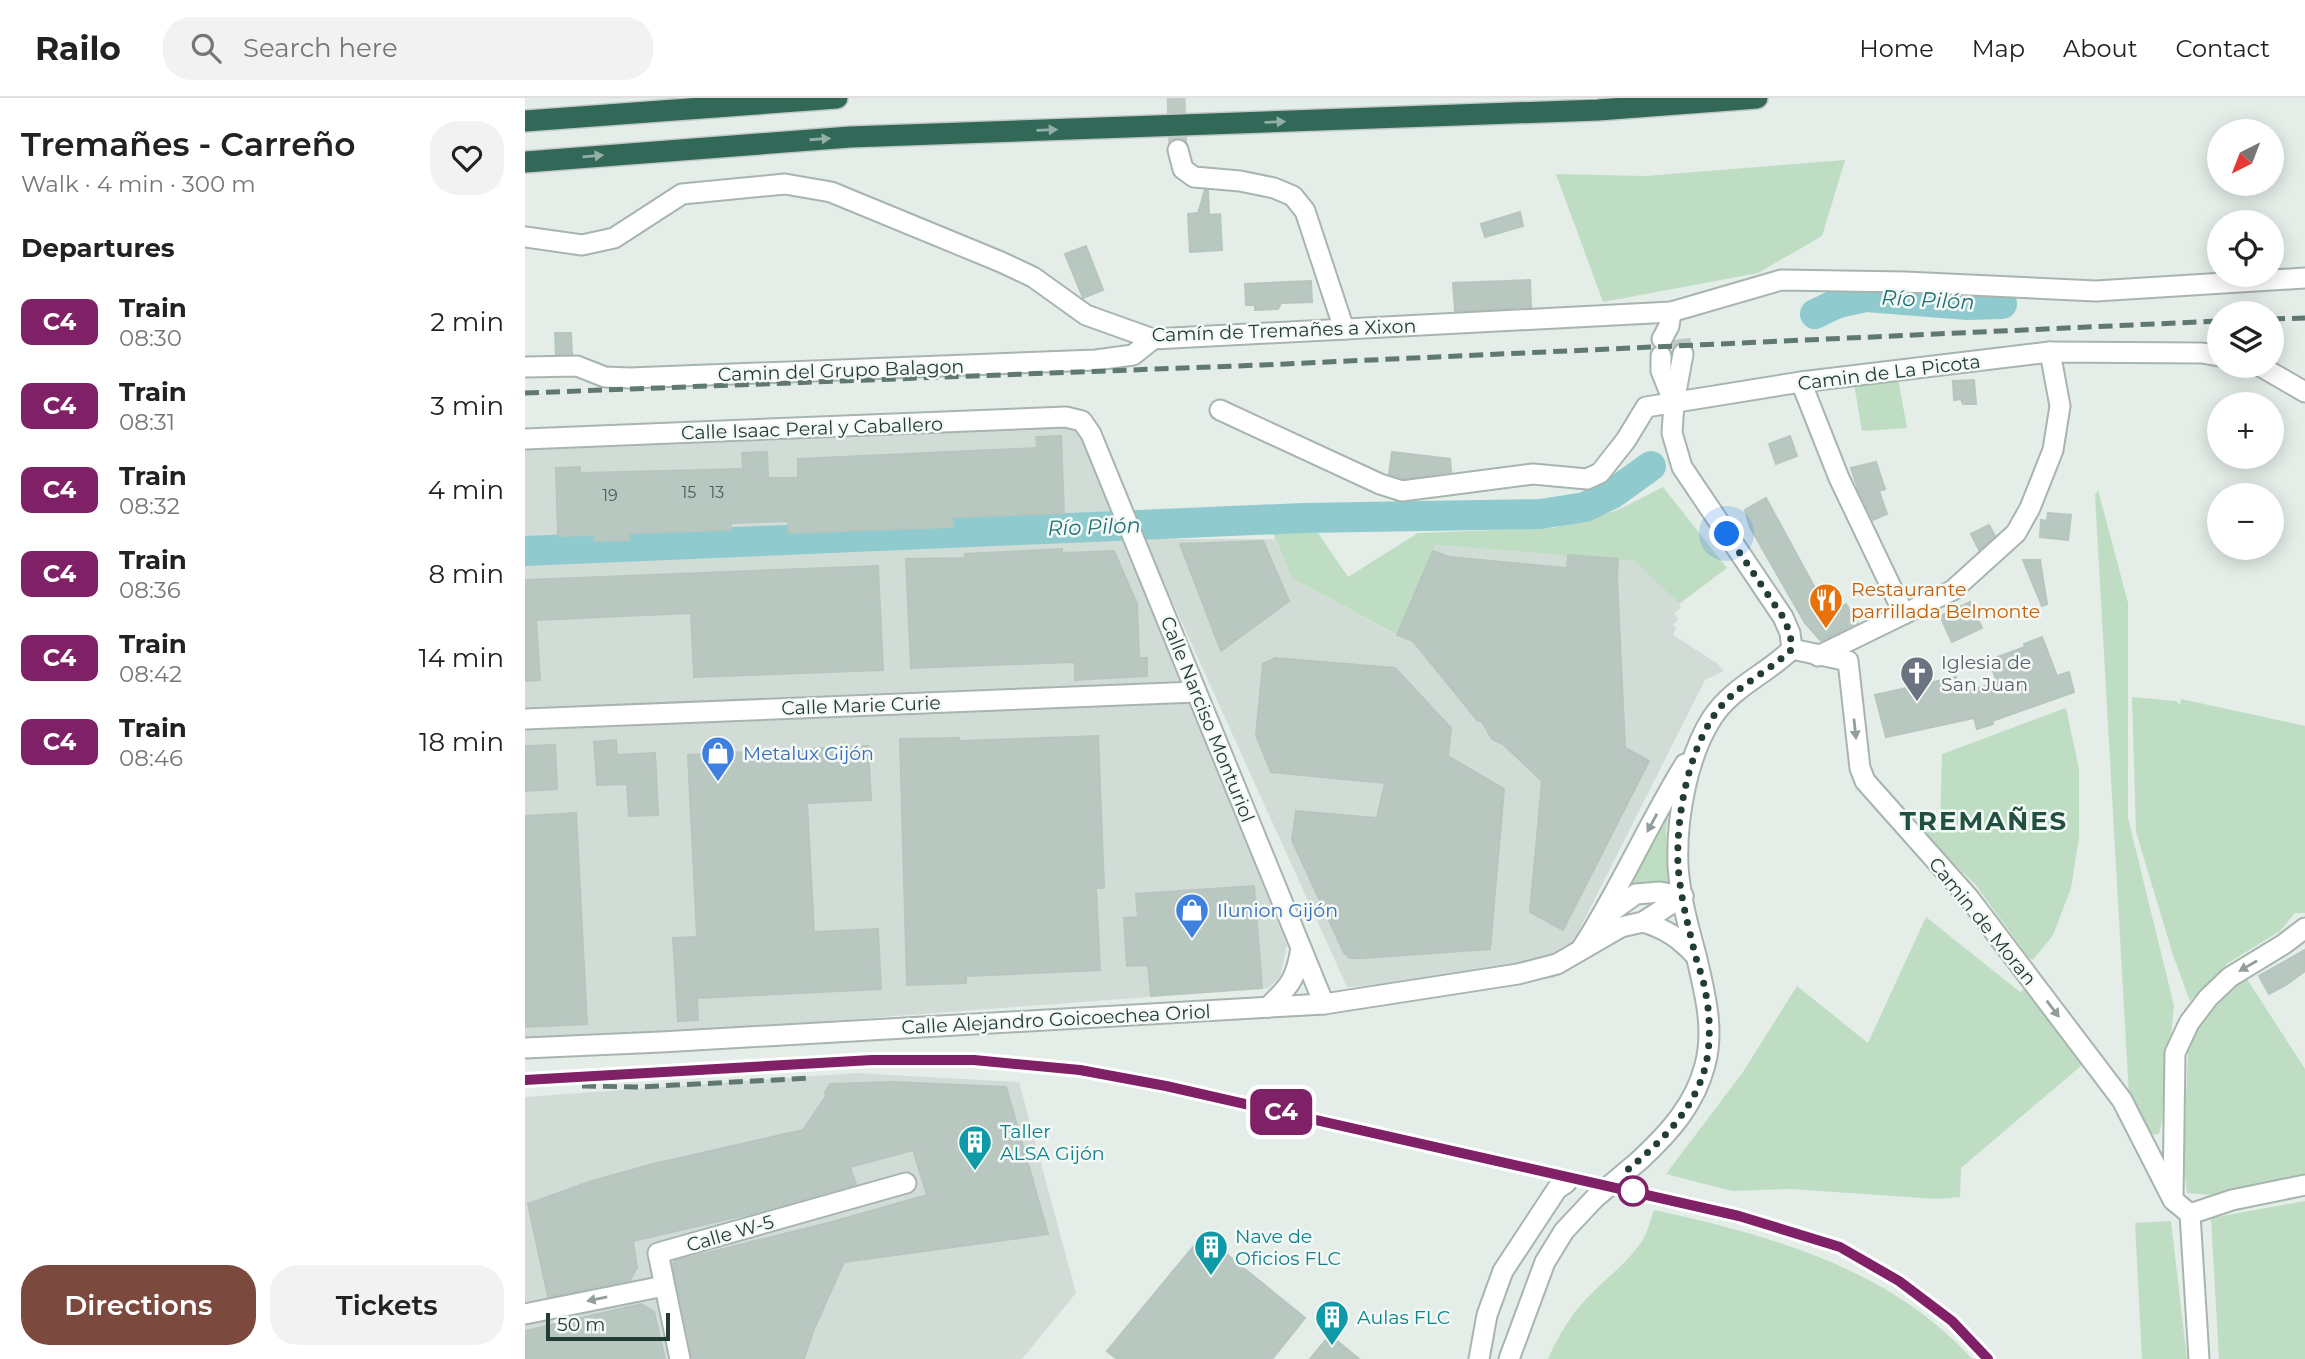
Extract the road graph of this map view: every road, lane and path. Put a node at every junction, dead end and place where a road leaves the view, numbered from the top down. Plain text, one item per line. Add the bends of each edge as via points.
1 (838, 98) edge
2 (1757, 98) edge
3 (525, 121) edge
4 (1178, 150) tunnel mouth
5 (525, 162) edge
6 (525, 237) edge
7 (2305, 278) edge
8 (1344, 329) junction
9 (1671, 337) junction
10 (1153, 339) junction
11 (2050, 352) junction
12 (2207, 354) edge
13 (525, 367) edge
14 (2281, 378) edge
15 (1801, 382) junction
16 (2305, 392) edge
17 (1674, 403) junction
18 (1220, 410) dead end
19 (1091, 434) joint
20 (525, 439) edge
21 (1904, 614) junction
22 (1792, 649) junction
23 (1818, 656) junction
24 (1196, 691) junction
25 (525, 719) edge
26 (1699, 743) junction
27 (1683, 896) junction
28 (1601, 919) junction
29 (1643, 922) junction
30 (2305, 928) edge
31 (1301, 947) junction
32 (1580, 951) junction
33 (1696, 956) junction
34 (1324, 1004) junction
35 (1268, 1007) junction
36 (525, 1048) edge
37 (907, 1183) dead end
38 (1566, 1183) dead end
39 (2305, 1185) edge
40 (2173, 1200) junction
41 (2190, 1214) junction
42 (664, 1286) junction
43 (525, 1314) edge
44 (680, 1359) edge
45 (1479, 1359) edge
46 (1509, 1359) edge
47 (2199, 1359) edge

1 - 3 highway
5 -> 2 highway via 850,137 1598,110
4 - 8 street via 1184,169 1194,177 1240,181 1293,196 1305,211
6 - 10 street, Camín de Tremañes a Xixon via 582,245 614,238 682,194 785,184 831,192 1001,262 1033,277 1086,315
7 - 9 street, Camín de Tremañes a Xixon via 2096,291 1781,280
8 - 9 street, Camín de Tremañes a Xixon
8 - 10 street, Camín de Tremañes a Xixon
9 - 17 street
10 - 13 street, Camin del Grupo Balagon via 1133,355 1096,360 630,378 605,377 577,366
11 - 12 street, Camin de La Picota
11 - 15 street, Camin de La Picota
11 - 21 street via 2060,406 2053,450 2026,517 2016,533 1953,590
14 - 16 street
15 - 17 street, Camin de La Picota
15 - 21 street via 1839,478
17 - 18 street, Camin de La Picota via 1646,407 1600,473 1587,479 1533,474 1402,491
17 - 22 street via 1672,433 1682,467 1783,617
19 - 20 street, Calle Isaac Peral y Caballero via 1082,421 1066,417
19 - 24 street, Calle Narciso Monturiol
21 - 23 street
22 - 23 street, Camin de Moran
22 - 26 street via 1733,692
23 -> 40 street, Camin de Moran via 1848,661 1865,781 1969,898 2122,1100
24 - 25 street, Calle Marie Curie
24 - 31 street, Calle Narciso Monturiol
26 - 27 street via 1684,793 1680,827 1678,866
26 -> 28 street
27 - 28 street via 1636,894
27 - 29 street, Calle Alejandro Goicoechea Oriol
27 - 33 street
28 - 32 street
29 - 32 street, Calle Alejandro Goicoechea Oriol via 1621,928
29 - 33 street via 1678,937
30 -> 40 street via 2230,976 2189,1023 2175,1053
31 - 34 street, Calle Narciso Monturiol
31 - 35 street via 1297,973
32 - 34 street, Calle Alejandro Goicoechea Oriol via 1557,964 1518,974
33 - 46 street, bridge via 1708,1023 1706,1062 1698,1087 1667,1135 1563,1231 1545,1262
34 - 35 street, Calle Alejandro Goicoechea Oriol
35 - 36 street, Calle Alejandro Goicoechea Oriol
37 - 42 street, Calle W-5 via 658,1253
38 - 45 street via 1557,1189 1503,1271 1487,1315
39 - 41 street
40 - 41 street, Camin de Moran
41 - 47 street
42 -> 43 street
42 - 44 street, Calle W-5

